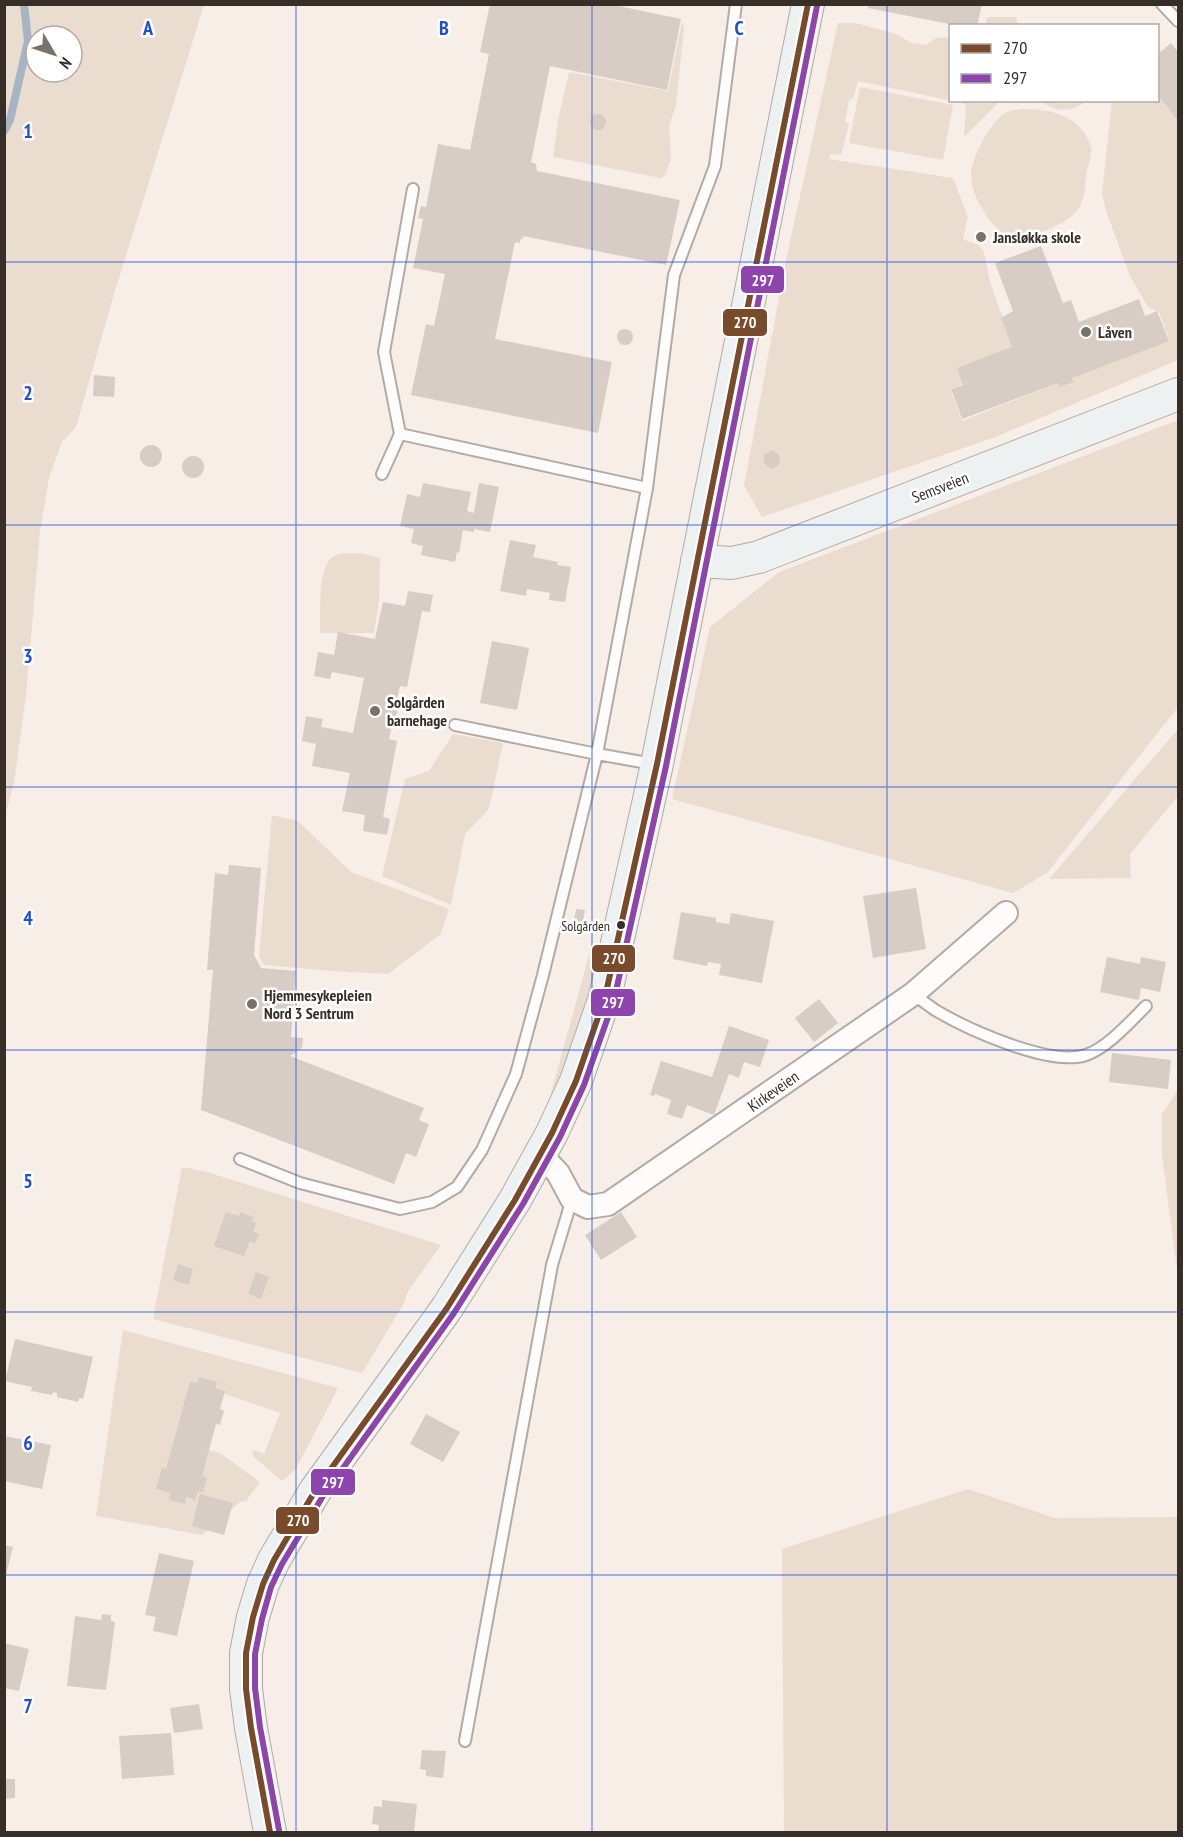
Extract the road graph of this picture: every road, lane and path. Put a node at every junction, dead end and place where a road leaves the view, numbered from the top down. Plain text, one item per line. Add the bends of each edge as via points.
1 (736, 4) edge
2 (808, 4) edge
3 (1162, 4) edge
4 (1179, 21) edge
5 (413, 189) dead end
6 (1179, 394) edge
7 (400, 434) junction
8 (382, 474) dead end
9 (647, 488) junction
10 (697, 561) junction
11 (455, 725) dead end
12 (597, 754) junction
13 (657, 764) junction
14 (1006, 913) dead end
15 (913, 994) junction
16 (1146, 1006) dead end
17 (540, 1154) junction
18 (240, 1159) dead end
19 (572, 1199) junction
20 (465, 1741) dead end
21 (270, 1833) edge

1 - 9 lane via 715,166 674,275
2 - 10 main road
3 - 4 lane
5 - 7 lane via 384,352
6 - 10 main road, Semsveien via 759,557 732,563
7 - 8 lane
7 - 9 lane
9 - 12 lane
10 - 13 main road
11 - 12 lane
12 - 13 lane
12 - 18 lane via 516,1074 482,1150 457,1187 432,1202 400,1209 300,1183
13 - 17 main road via 602,1007 576,1081
14 - 15 street, Kirkeveien
15 - 16 lane via 986,1035 1042,1054 1074,1058 1104,1045
15 - 19 street, Kirkeveien via 609,1204 588,1207
17 - 19 street via 558,1173
17 - 21 main road via 447,1308 315,1491 263,1584 246,1653 246,1689
19 - 20 lane via 552,1265

